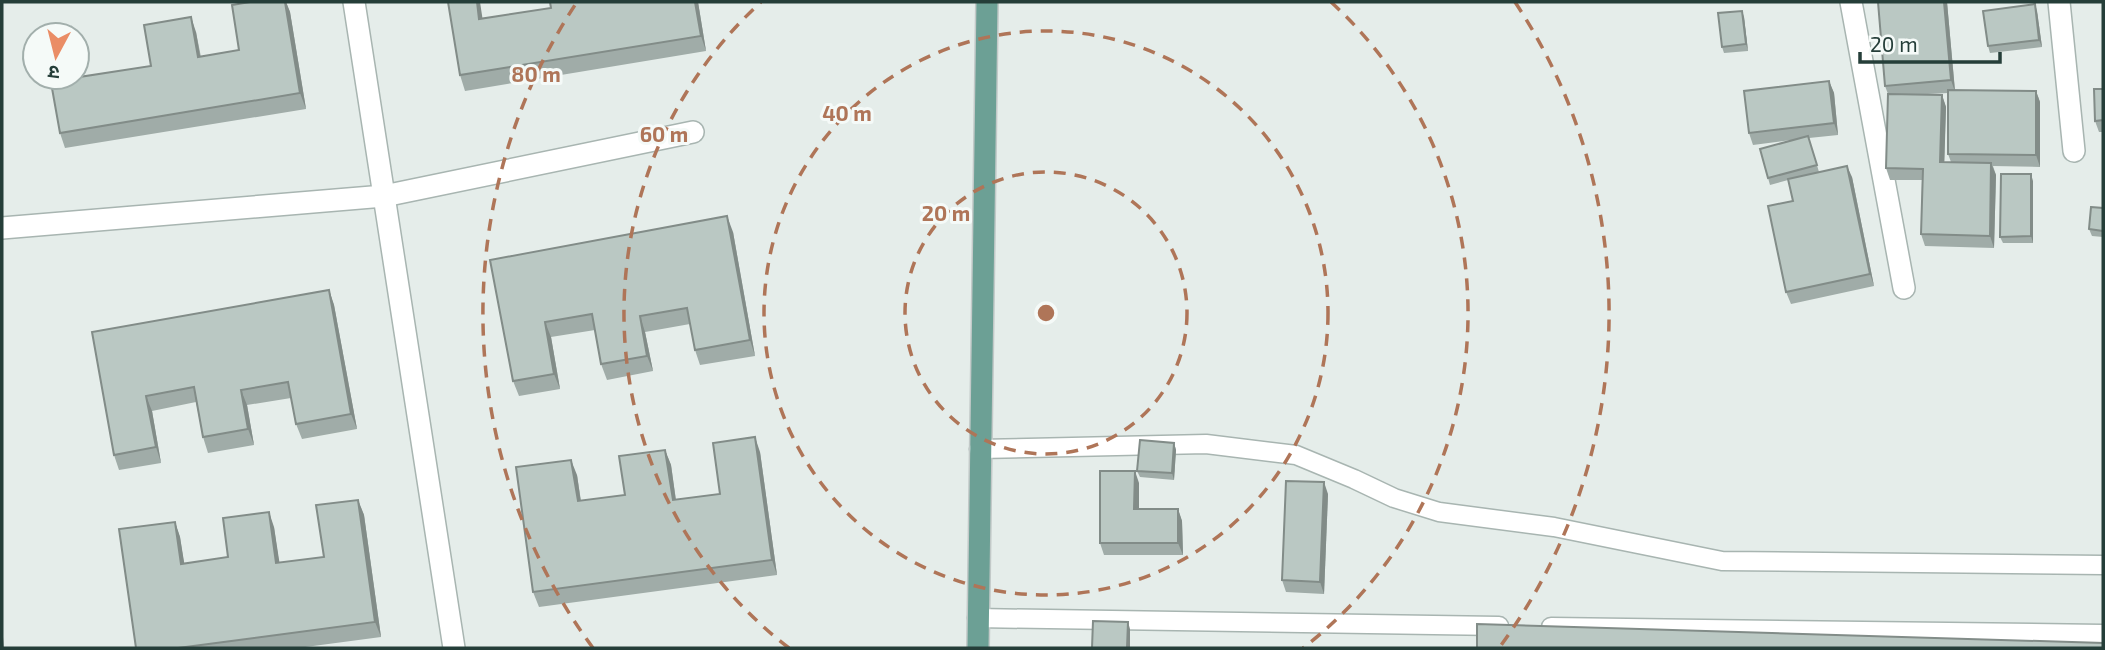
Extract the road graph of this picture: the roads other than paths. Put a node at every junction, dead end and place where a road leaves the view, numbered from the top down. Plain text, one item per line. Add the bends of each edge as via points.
1 (354, 2) edge
2 (987, 2) edge
3 (1851, 2) edge
4 (2059, 2) edge
5 (693, 132) dead end
6 (2074, 151) dead end
7 (384, 196) junction
8 (2, 228) edge
9 (1904, 288) dead end
10 (979, 449) junction
11 (2103, 565) edge
12 (977, 618) junction
13 (2103, 634) edge
14 (454, 648) edge
15 (978, 648) edge

1 - 7 street
2 - 10 main road
3 - 9 street
4 - 6 street
5 - 7 street
7 - 8 street
7 - 14 street
10 - 11 lane via 1206,444 1296,455 1394,498 1439,512 1554,527 1722,561
10 - 12 main road
12 - 13 lane
12 - 15 main road

